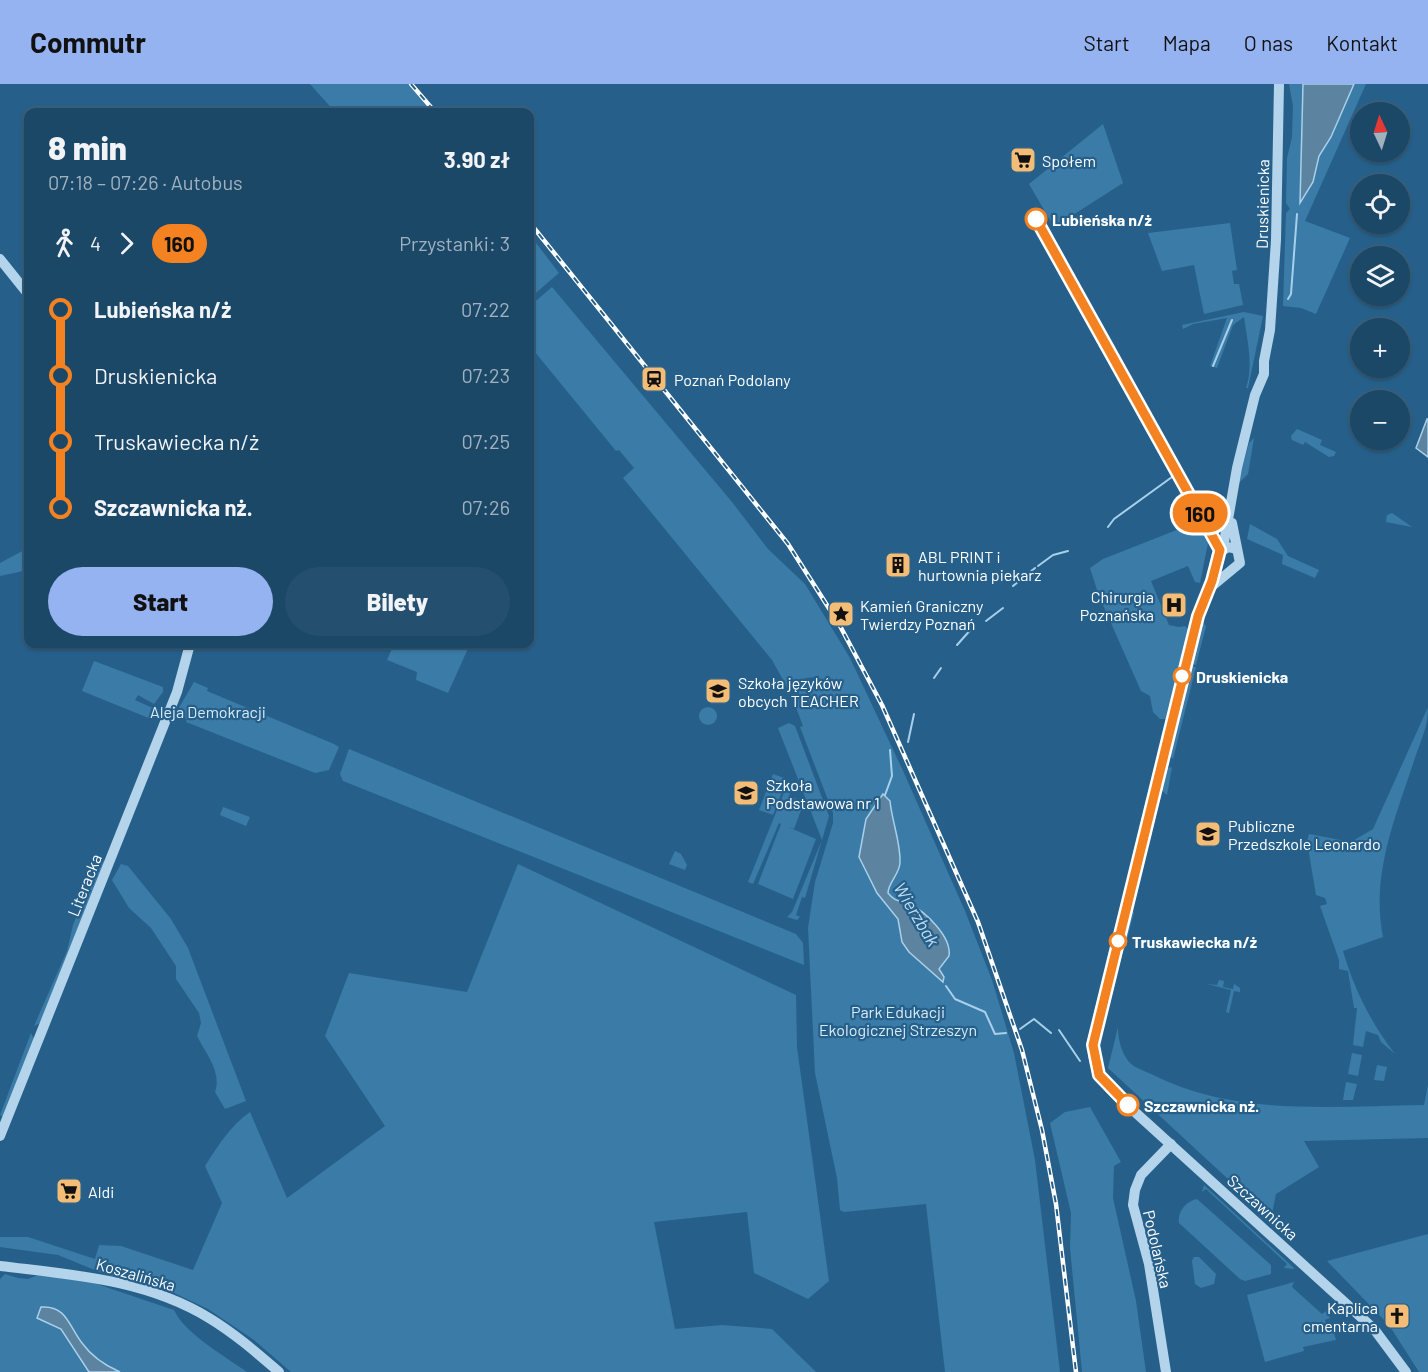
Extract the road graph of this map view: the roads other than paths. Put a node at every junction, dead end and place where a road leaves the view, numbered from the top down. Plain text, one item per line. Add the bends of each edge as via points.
1 (1279, 84) edge
2 (0, 259) edge
3 (24, 289) edge
4 (1230, 508) junction
5 (1223, 548) junction
6 (1236, 549) junction
7 (1216, 562) junction
8 (1228, 571) junction
9 (1209, 588) junction
10 (189, 648) edge
11 (0, 1136) edge
12 (1171, 1144) junction
13 (0, 1266) edge
14 (279, 1372) edge
15 (1166, 1372) edge
16 (1406, 1372) edge

1 - 4 street, Druskienicka via 1272,312 1264,374 1255,396
2 - 3 street
4 - 5 street, Druskienicka
4 - 6 street, Druskienicka
5 - 6 street
5 - 7 street
6 - 8 street via 1240,564
7 - 8 street
7 - 9 street
8 - 9 street
9 - 12 street, Szczawnicka via 1198,616 1093,1052 1096,1068 1114,1093
10 - 11 street, Literacka via 177,692
12 - 15 street, Podolańska via 1141,1175 1133,1205 1151,1275
12 - 16 street, Szczawnicka via 1374,1329
13 - 14 street, Koszalińska via 100,1278 161,1295 221,1326

